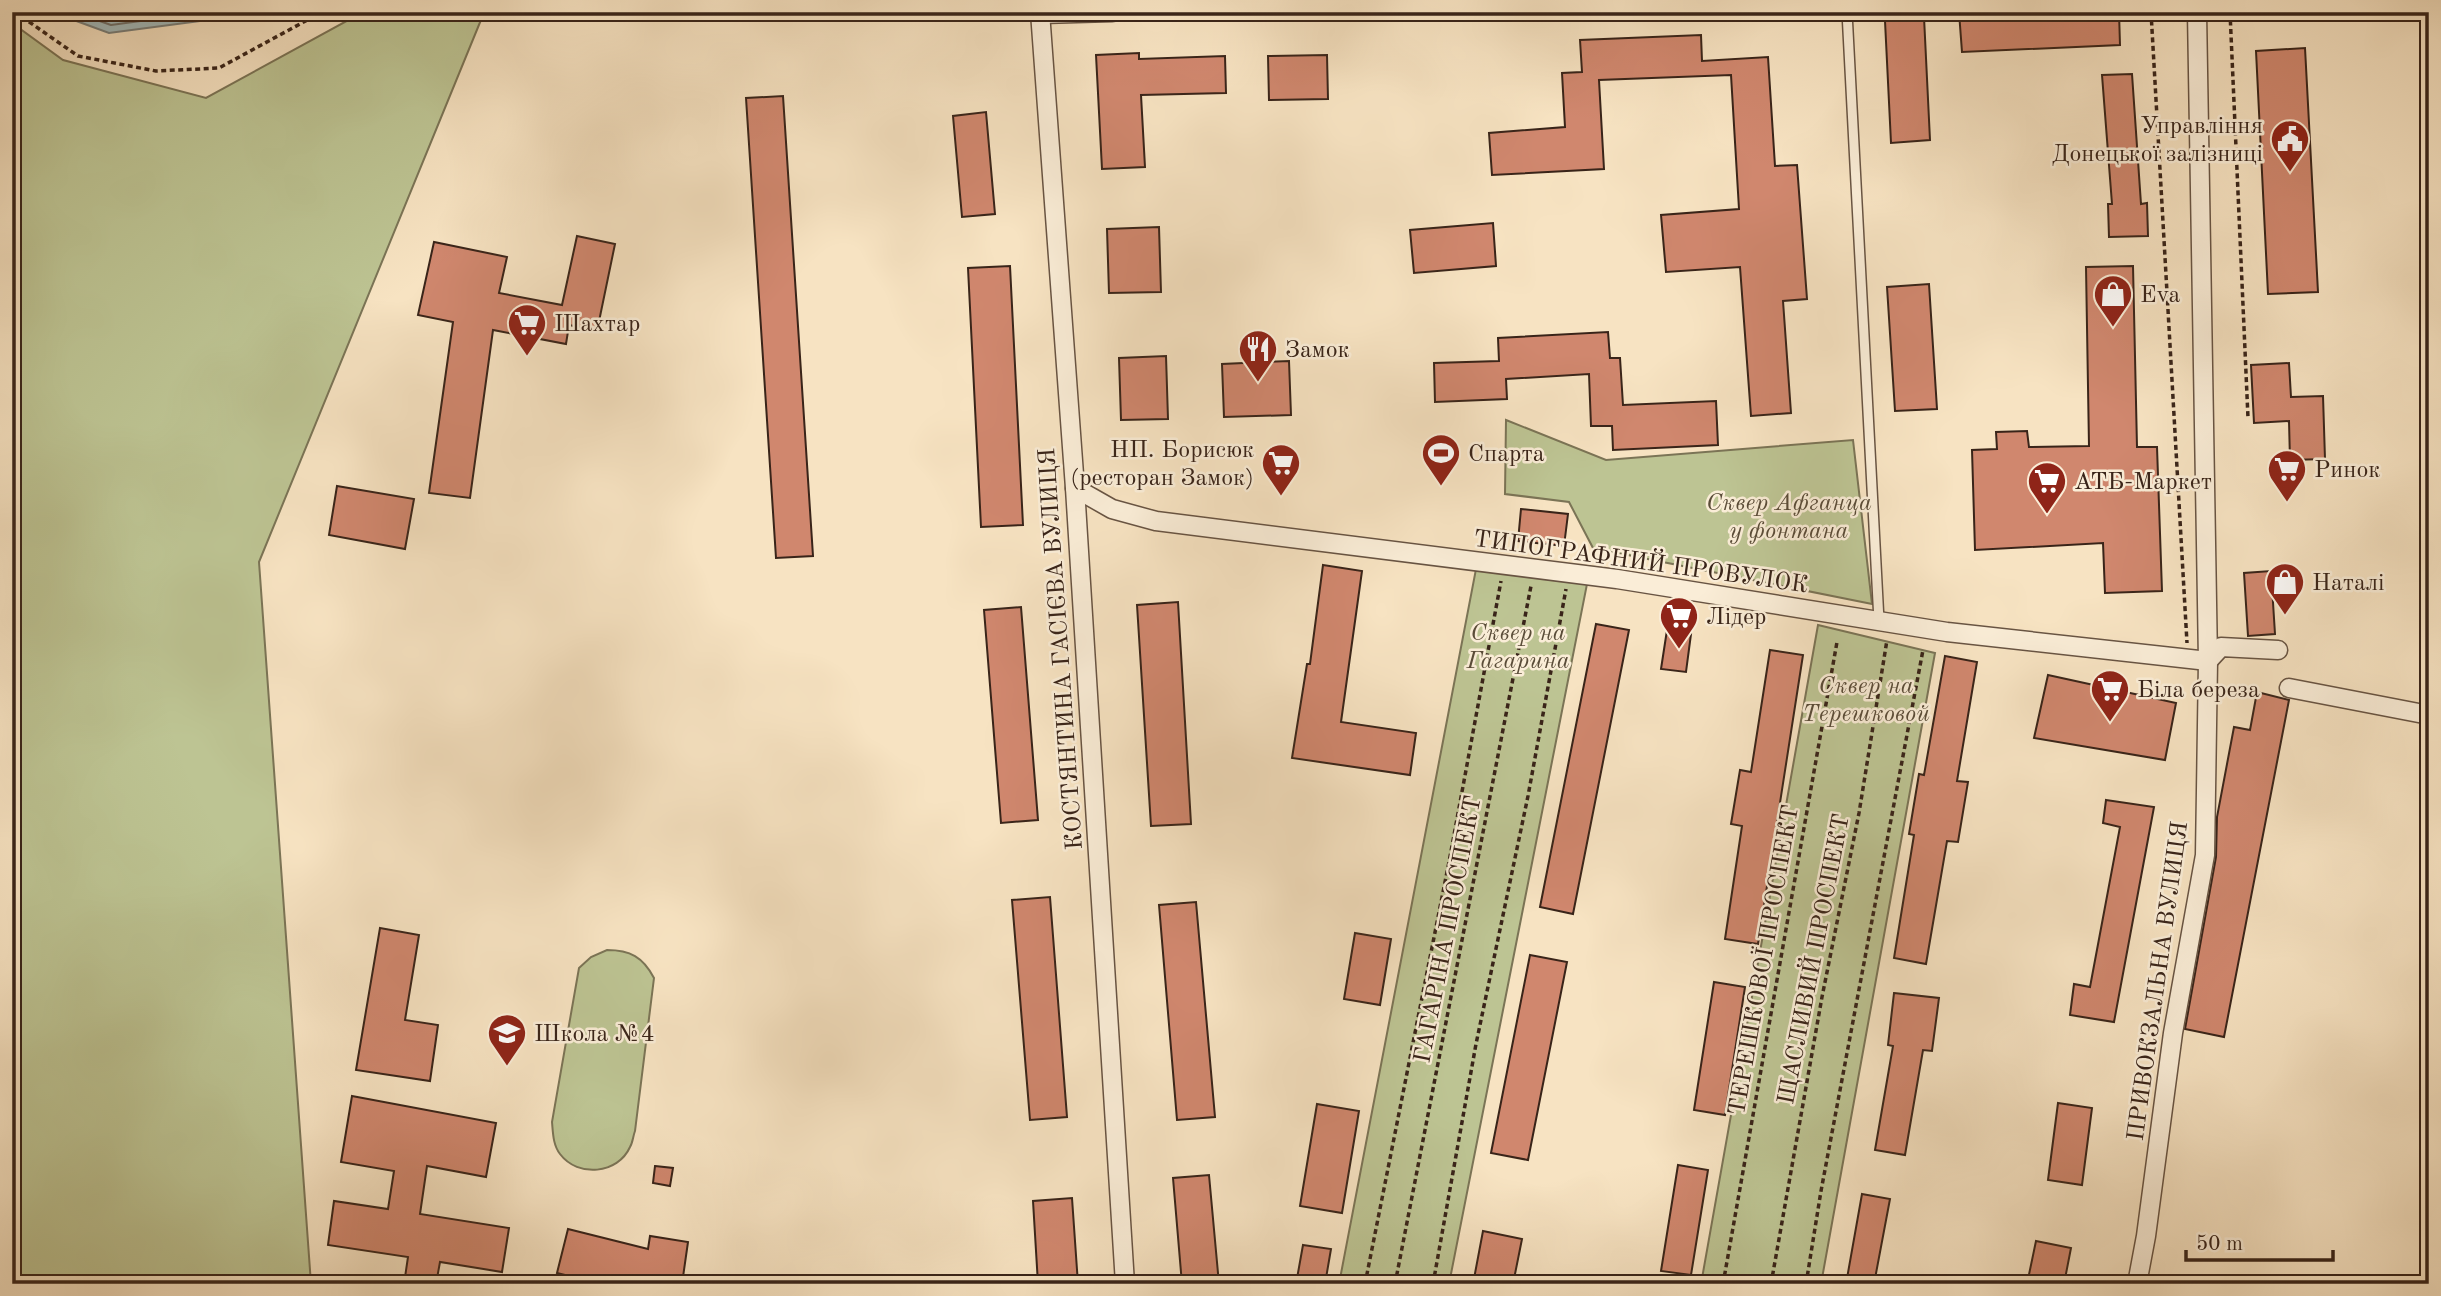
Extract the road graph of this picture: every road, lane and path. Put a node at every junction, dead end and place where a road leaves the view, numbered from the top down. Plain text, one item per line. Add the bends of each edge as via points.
1 (15, 12) edge
2 (322, 12) edge
3 (1112, 12) edge
4 (1847, 12) edge
5 (2151, 12) edge
6 (2197, 12) edge
7 (2230, 12) edge
8 (1040, 13) edge
9 (2248, 418) dead end
10 (1074, 488) junction
11 (1501, 579) dead end
12 (1532, 581) dead end
13 (1566, 587) dead end
14 (1880, 621) junction
15 (1887, 640) dead end
16 (1837, 642) dead end
17 (2187, 645) dead end
18 (1923, 650) dead end
19 (2278, 650) dead end
20 (2207, 661) junction
21 (2289, 688) dead end
22 (2429, 715) edge
23 (1125, 1284) edge
24 (1365, 1284) edge
25 (1395, 1284) edge
26 (1433, 1284) edge
27 (1723, 1284) edge
28 (1771, 1284) edge
29 (1806, 1284) edge
30 (2137, 1284) edge

1 - 2 path via 78,56 156,71 219,68
3 - 8 street
4 - 14 lane
5 - 17 path
6 - 20 street, ПРИВОКЗАЛЬНА ВУЛИЦЯ
7 - 9 path
8 - 10 street, КОСТЯНТИНА ГАСІЄВА ВУЛИЦЯ
10 - 14 street, ТИПОГРАФНИЙ ПРОВУЛОК via 1112,509 1156,521 1617,579
10 - 23 street, КОСТЯНТИНА ГАСІЄВА ВУЛИЦЯ
11 - 24 path via 1450,862
12 - 25 path, ГАГАРІНА ПРОСПЕКТ
13 - 26 path
14 - 20 street, ТИПОГРАФНИЙ ПРОВУЛОК
15 - 28 path, ЩАСЛИВИЙ ПРОСПЕКТ
16 - 27 path, ТЕРЕШКОВОЇ ПРОСПЕКТ
18 - 29 path
19 - 20 street via 2221,648
20 - 30 street, ПРИВОКЗАЛЬНА ВУЛИЦЯ via 2205,855 2173,1033
21 - 22 street

